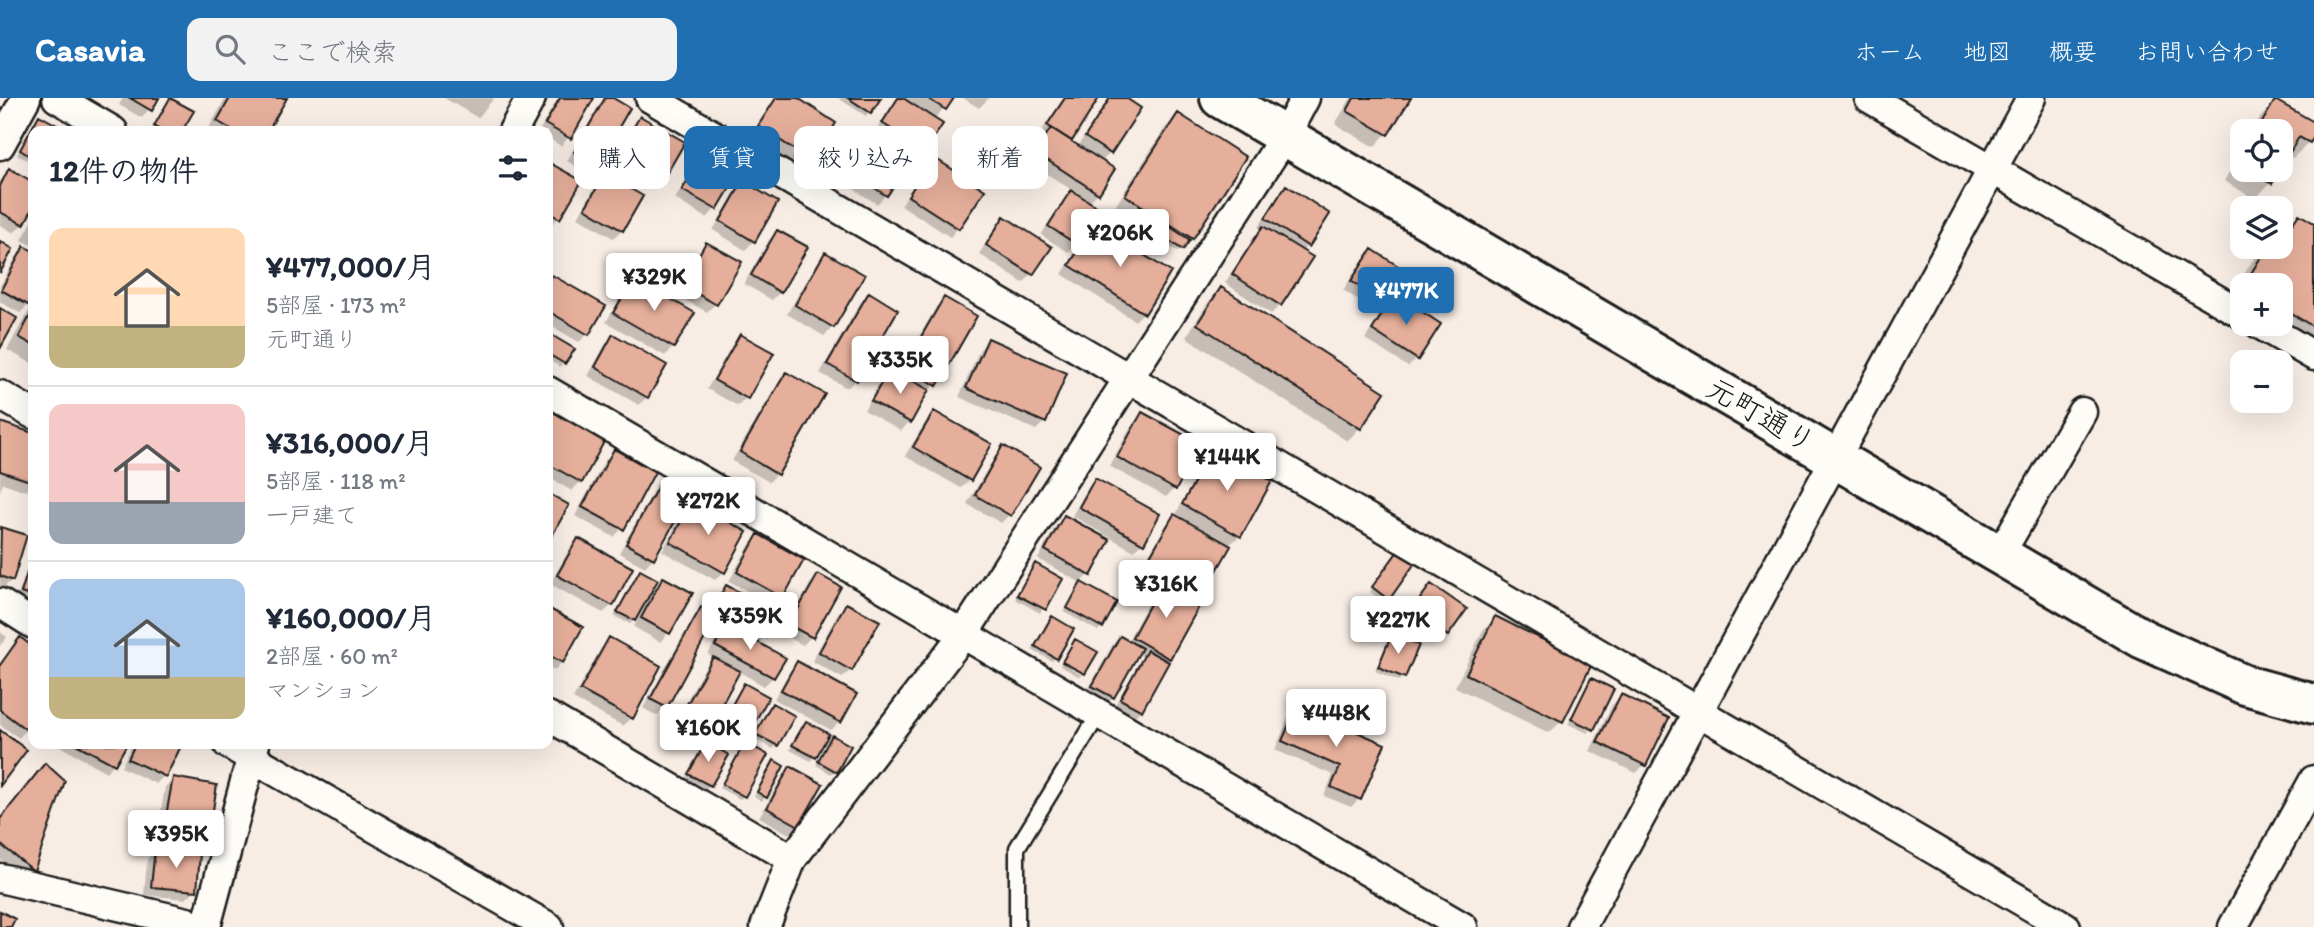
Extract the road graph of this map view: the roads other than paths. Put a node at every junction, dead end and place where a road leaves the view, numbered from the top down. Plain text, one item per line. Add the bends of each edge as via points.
1 (26, 98) edge
2 (57, 98) edge
3 (531, 98) edge
4 (650, 98) edge
5 (1220, 98) edge
6 (1305, 98) edge
7 (1869, 98) edge
8 (2031, 98) edge
9 (105, 126) edge
10 (516, 126) edge
11 (1285, 136) junction
12 (0, 145) edge
13 (1992, 170) junction
14 (2230, 307) edge
15 (2280, 336) edge
16 (2314, 356) edge
17 (1127, 379) junction
18 (553, 394) edge
19 (0, 395) edge
20 (28, 411) edge
21 (2082, 412) dead end
22 (1835, 458) junction
23 (2000, 554) junction
24 (0, 603) edge
25 (28, 621) edge
26 (963, 635) junction
27 (2314, 704) edge
28 (1698, 710) junction
29 (1099, 714) junction
30 (553, 719) edge
31 (245, 749) edge
32 (2314, 780) edge
33 (792, 859) junction
34 (2, 882) edge
35 (191, 927) edge
36 (206, 927) edge
37 (549, 927) edge
38 (765, 927) edge
39 (1017, 927) edge
40 (1463, 927) edge
41 (1581, 927) edge
42 (2066, 927) edge
43 (2233, 927) edge

1 - 12 street
2 - 9 street
3 - 10 street
4 - 17 street
5 - 11 street, 元町通り
6 - 11 street
7 - 13 street
8 - 13 street
11 - 17 street
11 - 22 street, 元町通り
13 - 14 street
13 - 22 street
15 - 16 street
17 - 26 street
17 - 28 street
18 - 26 street
19 - 20 street
21 - 23 street
22 - 23 street, 元町通り
22 - 28 street
23 - 27 street, 元町通り via 2143,639 2245,685
24 - 25 street
26 - 29 street
26 - 33 street
28 - 41 street
28 - 42 street
29 - 39 lane via 1017,848
29 - 40 street
30 - 33 street
31 - 36 street
31 - 37 street
32 - 43 street
33 - 38 street
34 - 35 street via 187,922

